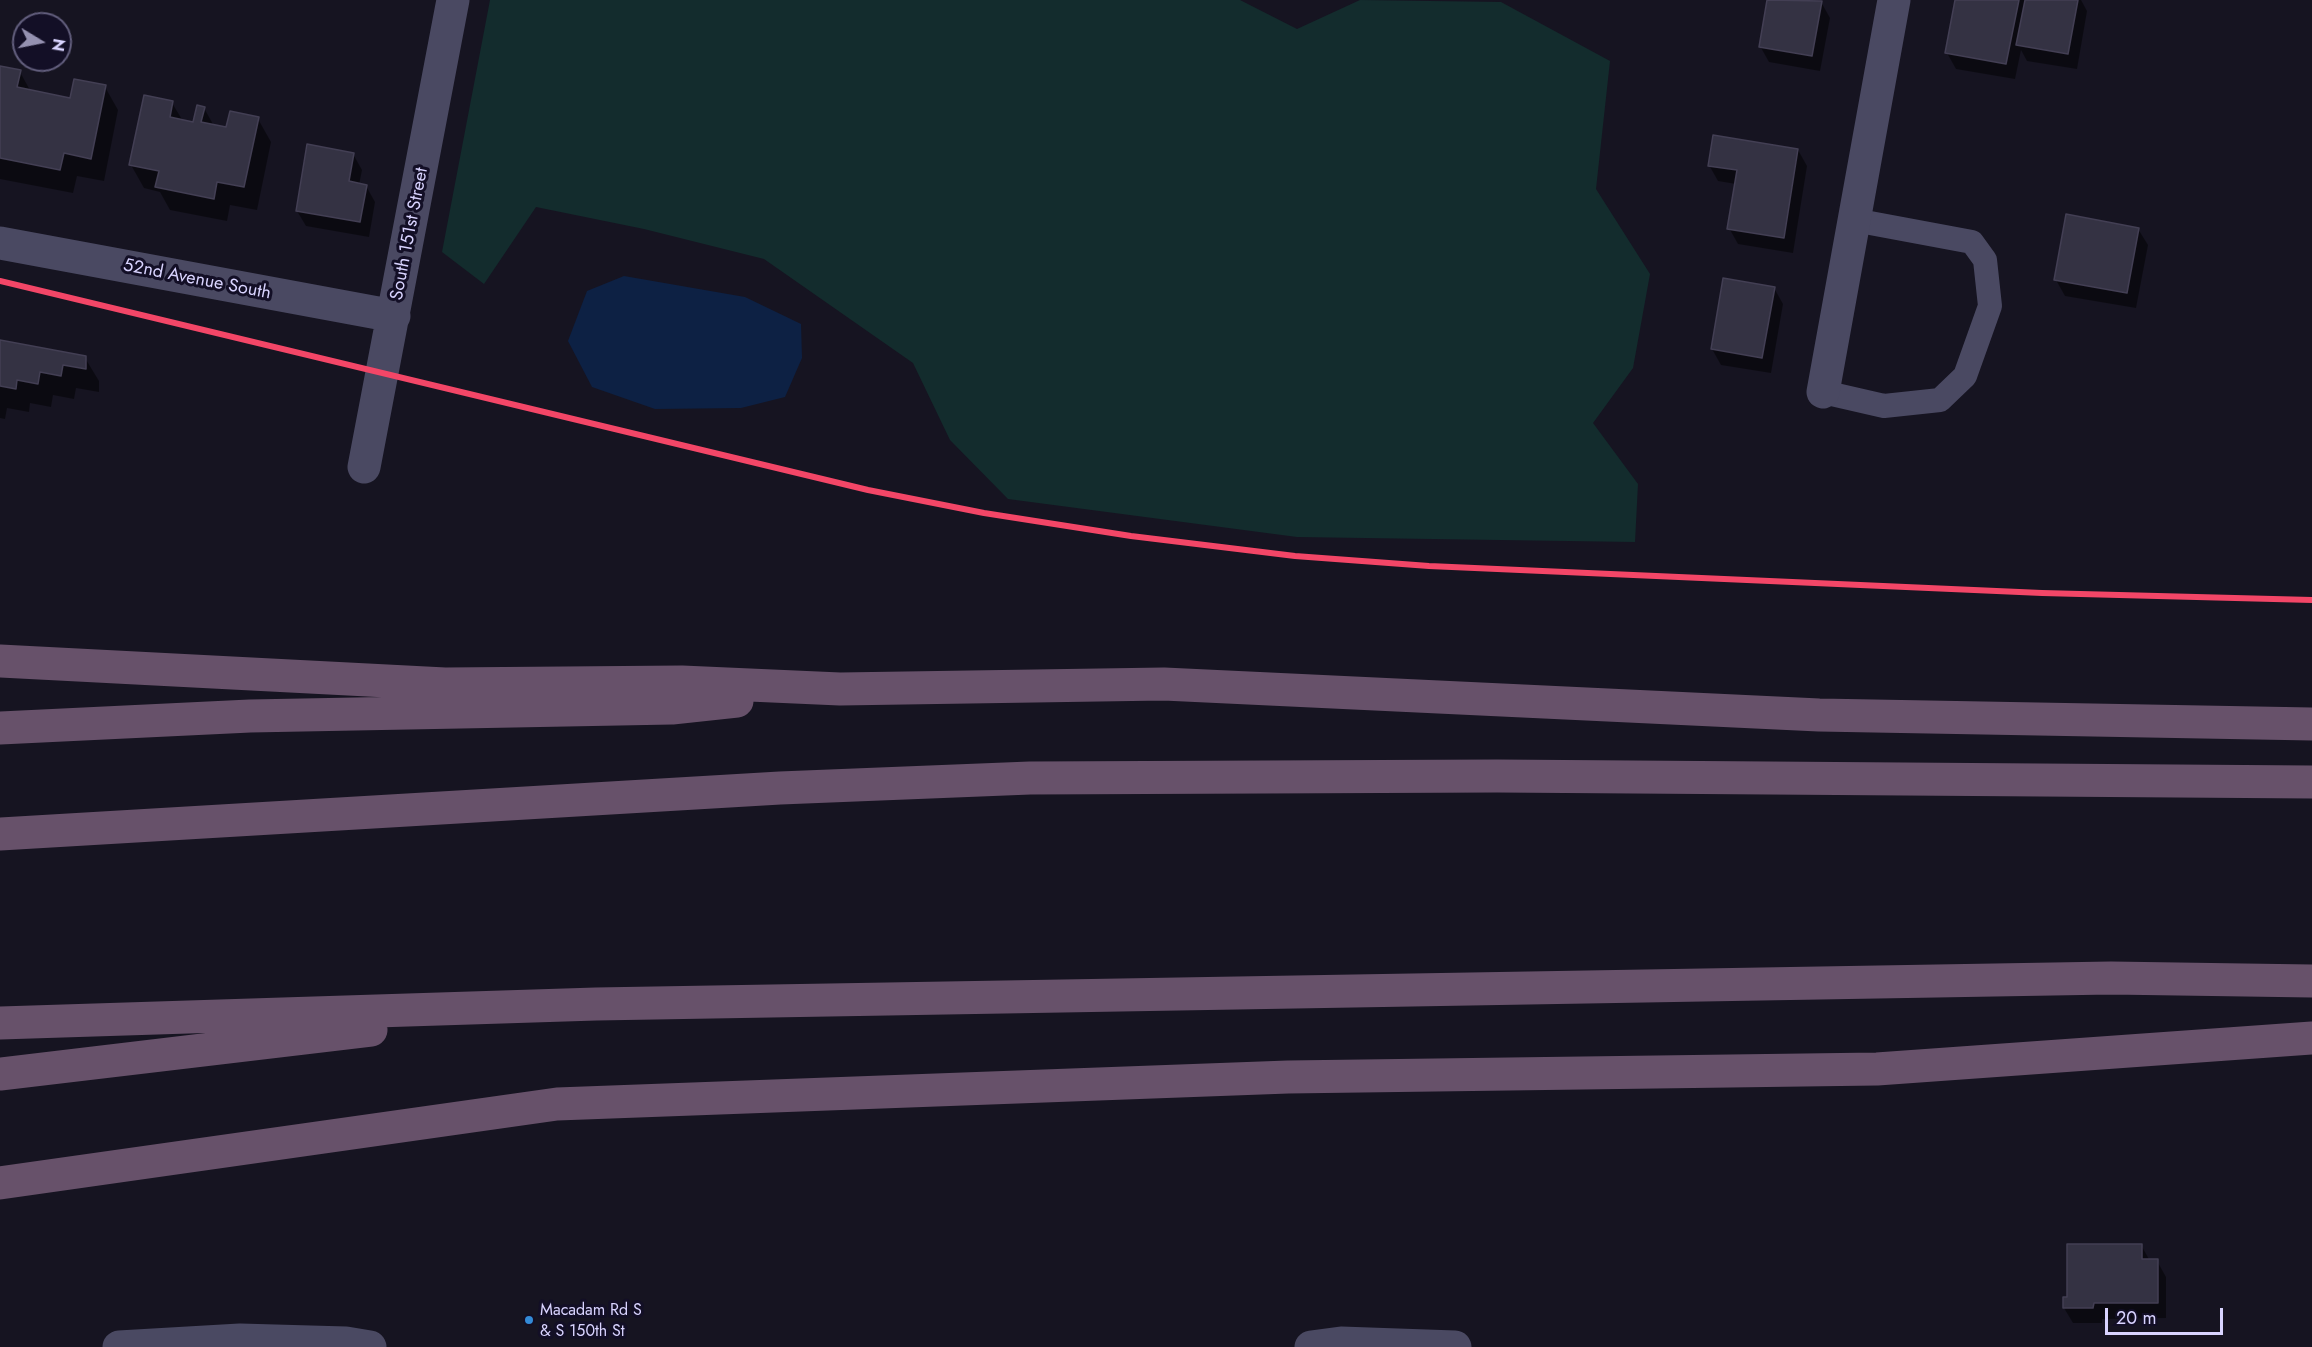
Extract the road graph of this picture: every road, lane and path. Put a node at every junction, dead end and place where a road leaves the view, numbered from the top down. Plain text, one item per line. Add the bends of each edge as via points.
1 (453, 0) edge
2 (1894, 0) edge
3 (1854, 220) junction
4 (0, 243) edge
5 (394, 316) junction
6 (1823, 392) joint
7 (364, 467) dead end
8 (0, 661) edge
9 (840, 689) junction
10 (2312, 724) edge
11 (0, 728) edge
12 (2312, 782) edge
13 (0, 834) edge
14 (2312, 981) edge
15 (596, 1004) junction
16 (0, 1023) edge
17 (2312, 1038) edge
18 (0, 1074) edge
19 (0, 1184) edge
20 (119, 1347) edge
21 (370, 1347) edge
22 (1311, 1347) edge
23 (1455, 1347) edge

1 - 5 street, South 151st Street
2 - 3 street
3 - 6 street
3 - 6 lane via 1972,242 1985,260 1990,306 1965,376 1940,400 1884,406
4 - 5 street, 52nd Avenue South
5 - 7 street, South 151st Street
8 - 9 highway via 445,684 682,682
9 - 10 highway via 1164,684 1818,715
9 - 11 highway via 672,708 250,716
12 - 13 highway via 1497,776 1030,778 780,788
14 - 15 highway via 2111,978
15 - 16 highway
15 - 18 highway
17 - 19 highway via 1876,1069 1288,1077 557,1104
20 - 21 street via 240,1340
22 - 23 street via 1341,1343

